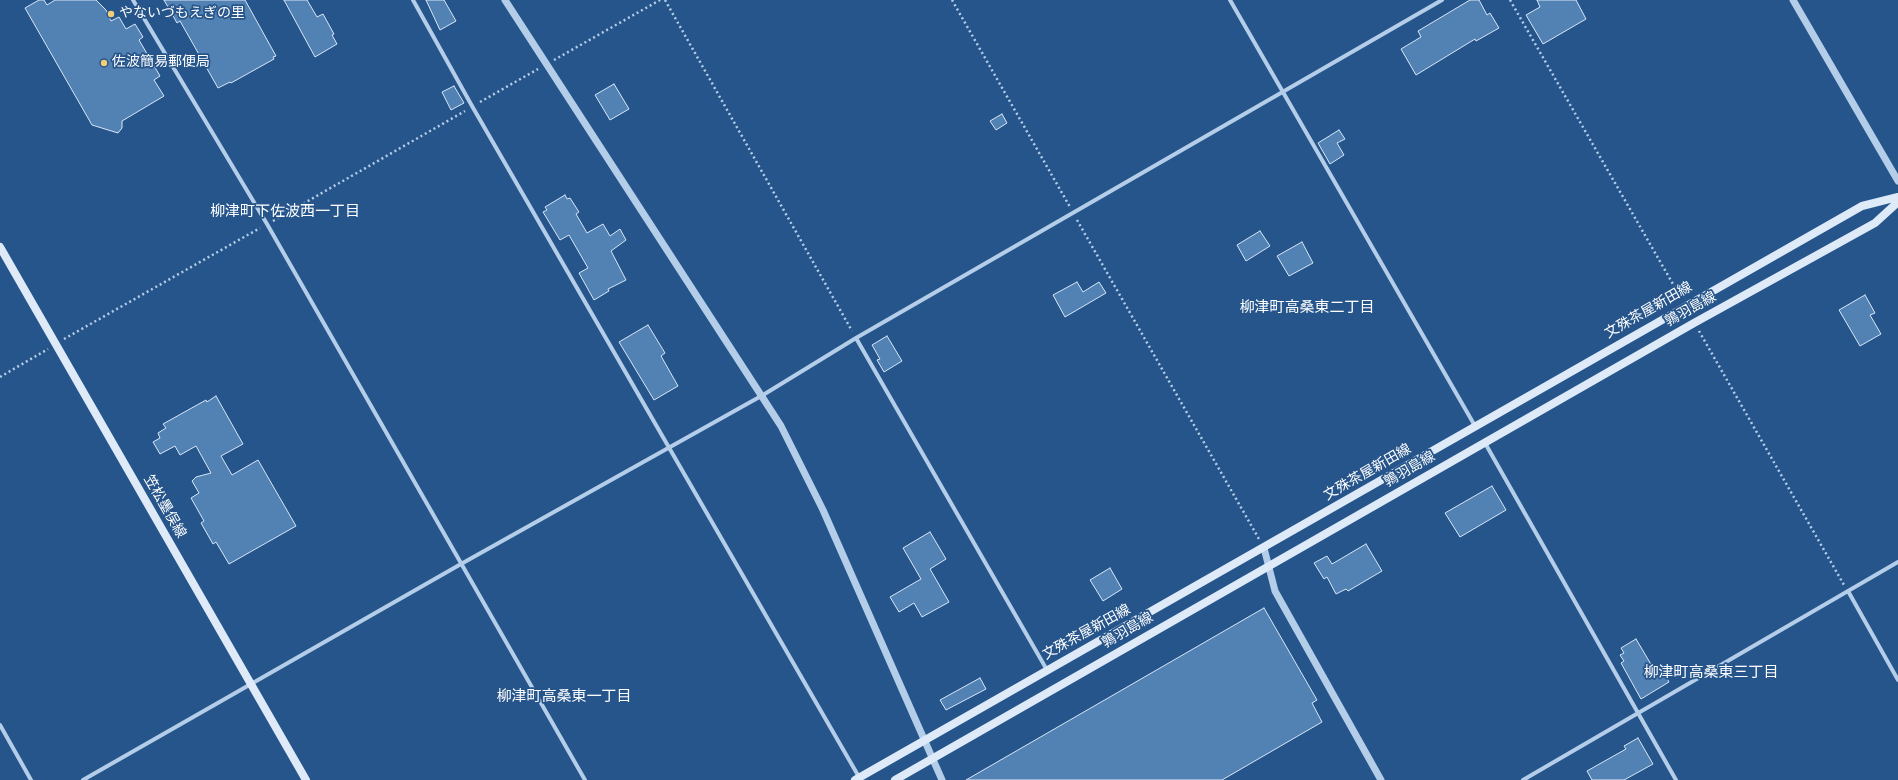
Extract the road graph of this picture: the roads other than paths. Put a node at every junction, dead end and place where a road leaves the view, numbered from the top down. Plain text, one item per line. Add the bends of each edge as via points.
1 (133, 0) edge
2 (413, 0) edge
3 (505, 0) edge
4 (1230, 0) edge
5 (1442, 0) edge
6 (1794, 0) edge
7 (1283, 92) junction
8 (1898, 182) edge
9 (1898, 197) edge
10 (1898, 202) edge
11 (0, 247) edge
12 (856, 338) junction
13 (763, 395) junction
14 (1475, 426) junction
15 (1485, 443) junction
16 (670, 448) junction
17 (1264, 548) junction
18 (1898, 562) edge
19 (461, 564) junction
20 (1268, 566) junction
21 (1848, 591) junction
22 (1047, 670) junction
23 (1898, 680) edge
24 (251, 684) junction
25 (1637, 713) junction
26 (0, 725) edge
27 (924, 740) junction
28 (932, 759) junction
29 (857, 779) edge
30 (31, 780) edge
31 (83, 780) edge
32 (306, 780) edge
33 (585, 780) edge
34 (895, 780) edge
35 (942, 780) edge
36 (1381, 780) edge
37 (1523, 780) edge
38 (1676, 780) edge

1 - 19 street via 267,224
2 - 16 street
3 - 13 street
4 - 7 street
5 - 7 street
6 - 8 street
7 - 12 street
7 - 14 street
9 - 14 main road, 文殊茶屋新田線 via 1862,206
10 - 15 main road, 鶉羽島線 via 1875,223
11 - 24 main road, 笠松墨俣線
12 - 13 street
12 - 22 street
13 - 16 street
13 - 27 street via 817,496
14 - 17 main road, 文殊茶屋新田線
15 - 20 main road, 鶉羽島線
15 - 25 street
16 - 19 street
16 - 29 street
17 - 20 street
17 - 22 main road, 文殊茶屋新田線
18 - 21 street
19 - 24 street
19 - 33 street
20 - 28 main road, 鶉羽島線
20 - 36 street via 1275,591
21 - 23 street
21 - 25 street
22 - 27 main road, 文殊茶屋新田線
24 - 31 street
24 - 32 main road, 笠松墨俣線
25 - 37 street
25 - 38 street
26 - 30 street
27 - 28 street
27 - 29 main road, 文殊茶屋新田線
28 - 34 main road
28 - 35 street

